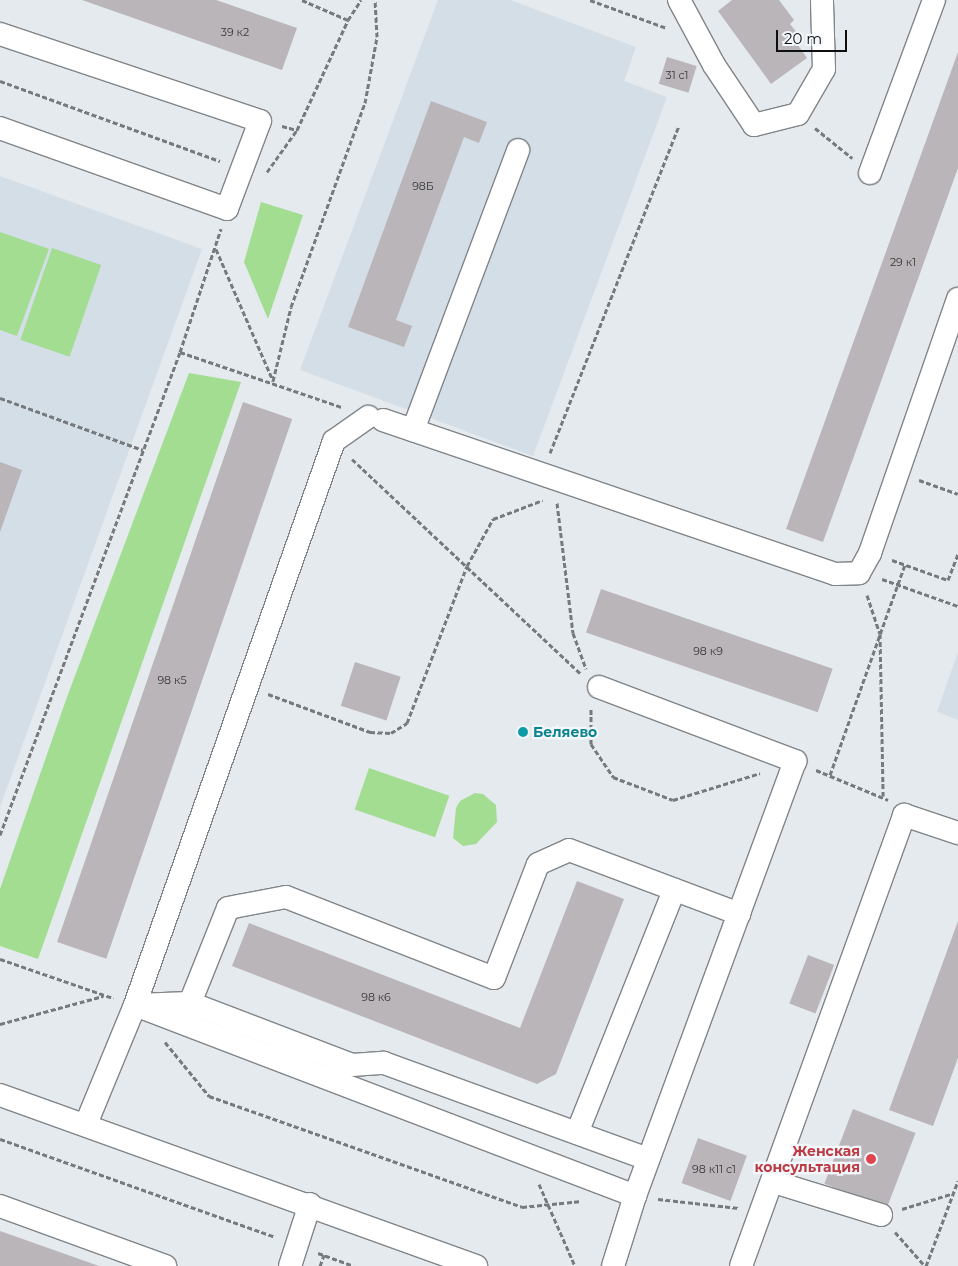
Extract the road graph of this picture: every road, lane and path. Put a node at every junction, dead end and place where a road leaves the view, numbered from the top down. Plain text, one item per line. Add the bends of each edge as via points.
1 (302, 0) edge
2 (361, 0) edge
3 (375, 0) edge
4 (590, 0) edge
5 (679, 0) edge
6 (822, 0) edge
7 (934, 0) edge
8 (348, 20) junction
9 (677, 31) dead end
10 (0, 34) edge
11 (0, 81) edge
12 (798, 114) junction
13 (260, 121) junction
14 (679, 126) dead end
15 (0, 128) edge
16 (518, 150) dead end
17 (242, 169) junction
18 (870, 173) joint
19 (227, 209) junction
20 (216, 248) junction
21 (958, 299) edge
22 (180, 352) junction
23 (273, 382) junction
24 (0, 398) edge
25 (376, 419) junction
26 (413, 430) junction
27 (334, 441) junction
28 (143, 450) junction
29 (898, 472) junction
30 (540, 477) junction
31 (565, 491) junction
32 (958, 494) edge
33 (958, 554) edge
34 (865, 563) junction
35 (905, 564) junction
36 (467, 566) junction
37 (898, 583) junction
38 (958, 606) edge
39 (880, 634) junction
40 (591, 680) junction
41 (248, 686) junction
42 (795, 761) junction
43 (830, 775) junction
44 (883, 796) junction
45 (904, 815) junction
46 (958, 833) edge
47 (0, 835) edge
48 (674, 890) junction
49 (739, 914) junction
50 (0, 959) edge
51 (105, 995) junction
52 (190, 1003) junction
53 (135, 1005) junction
54 (0, 1024) edge
55 (160, 1035) dead end
56 (0, 1095) edge
57 (86, 1124) junction
58 (577, 1134) junction
59 (0, 1139) edge
60 (527, 1156) junction
61 (648, 1159) junction
62 (958, 1181) edge
63 (774, 1182) junction
64 (954, 1193) junction
65 (635, 1196) junction
66 (587, 1200) dead end
67 (310, 1204) junction
68 (548, 1204) junction
69 (0, 1206) edge
70 (761, 1210) junction
71 (881, 1215) junction
72 (324, 1255) junction
73 (293, 1256) edge
74 (441, 1260) edge
75 (165, 1266) edge
76 (320, 1266) edge
77 (354, 1266) edge
78 (476, 1266) edge
79 (575, 1266) edge
80 (614, 1266) edge
81 (741, 1266) edge
82 (925, 1266) edge

1 - 8 path
2 - 8 path
3 - 23 path via 377,37 365,103 290,307
4 - 9 path
5 - 12 lane via 714,65 754,125
6 - 12 lane via 824,69
7 - 18 lane
8 - 13 path via 297,130
10 - 13 lane
11 - 17 path
12 - 18 path
13 - 17 lane
14 - 30 path
15 - 19 lane
16 - 26 lane
17 - 19 lane
19 - 20 path
20 - 22 path
20 - 23 path
21 - 29 lane
22 - 23 path
22 - 28 path
23 - 25 path
24 - 28 path
25 - 26 lane
25 - 27 lane
26 - 30 lane
27 - 36 path
27 - 41 lane
28 - 47 path
29 - 32 path
29 - 34 lane
30 - 31 lane
31 - 34 lane via 834,574
31 - 36 path via 494,519
31 - 40 path via 573,634
33 - 35 path via 948,580
34 - 35 path
34 - 37 path
34 - 39 path
35 - 37 path
36 - 40 path
36 - 41 path via 406,724 391,733 370,732
37 - 38 path
37 - 39 path
39 - 43 path
39 - 44 path
40 - 42 lane
40 - 42 path via 590,744 613,777 673,800
41 - 53 lane
42 - 43 path
42 - 49 lane
43 - 44 path
44 - 45 path
45 - 46 lane
45 - 63 lane
48 - 49 lane
48 - 52 lane via 569,850 538,864 494,978 286,897 228,908
48 - 58 lane
49 - 61 lane
50 - 51 path
51 - 53 path
51 - 54 path
52 - 53 lane
52 - 58 lane via 352,1065 384,1063
53 - 57 lane
53 - 60 lane
55 - 68 path via 209,1096 522,1207
56 - 57 lane
57 - 67 lane
58 - 61 lane
59 - 73 path
60 - 65 lane
60 - 68 path
61 - 65 lane
62 - 64 path
63 - 70 lane
63 - 71 lane
64 - 71 path
64 - 82 path
65 - 70 path
65 - 80 lane
66 - 68 path
67 - 73 lane
67 - 74 lane
68 - 79 path
69 - 75 lane
70 - 81 lane
71 - 82 path
72 - 73 path
72 - 76 path
72 - 77 path
74 - 78 lane

